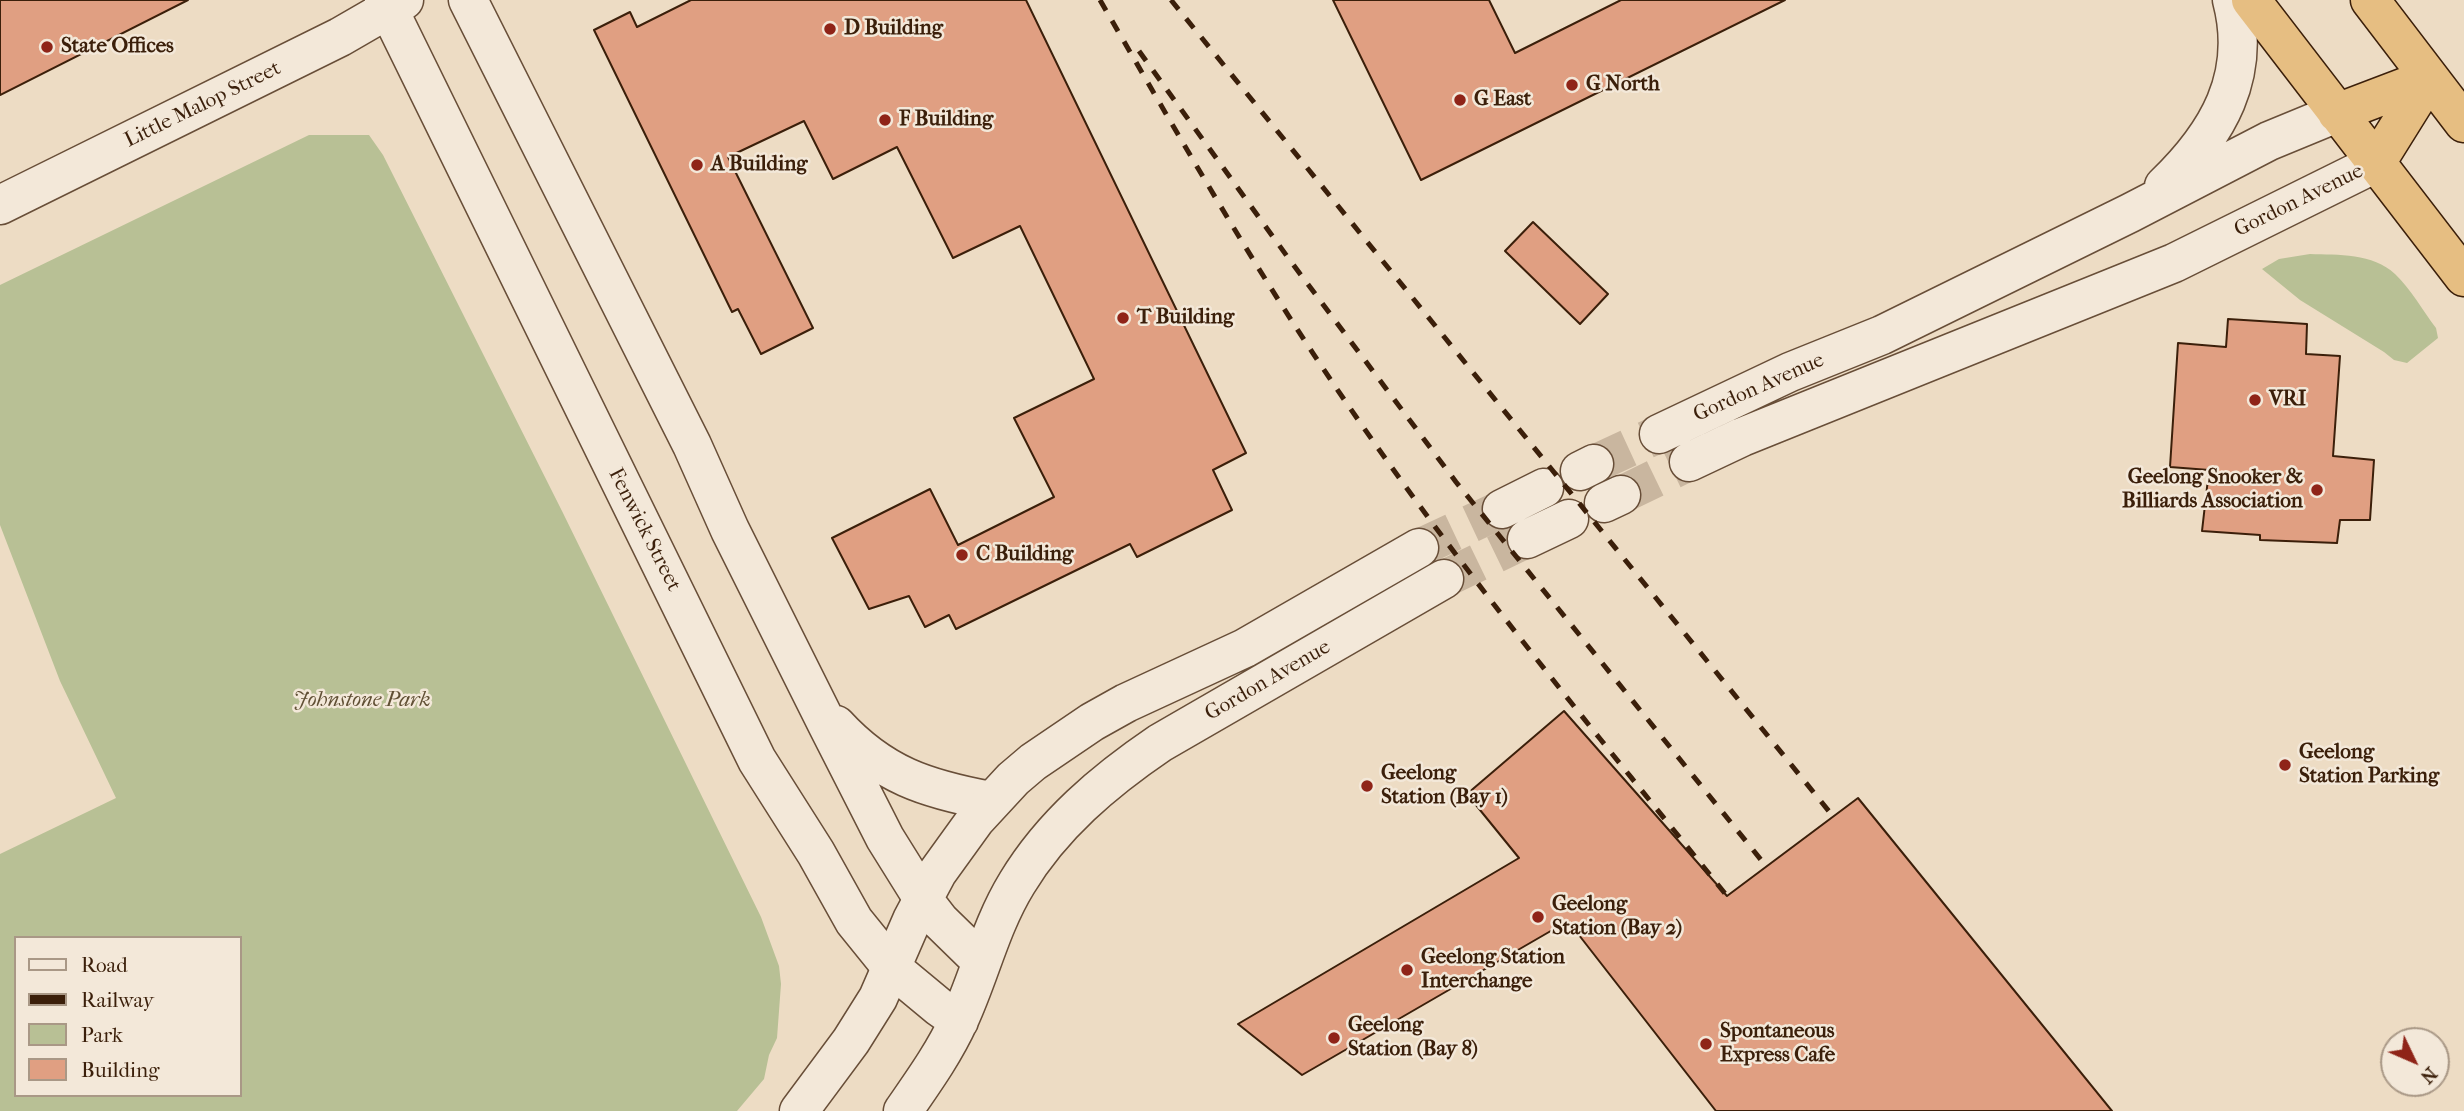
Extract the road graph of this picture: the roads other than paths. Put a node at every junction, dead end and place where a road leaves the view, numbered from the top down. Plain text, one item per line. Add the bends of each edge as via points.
1 (468, 0) edge
2 (2232, 0) edge
3 (2251, 0) edge
4 (2370, 0) edge
5 (392, 3) edge
6 (2430, 78) junction
7 (2337, 113) junction
8 (2464, 123) edge
9 (2376, 163) junction
10 (0, 205) edge
11 (2130, 213) junction
12 (2464, 277) edge
13 (1974, 290) junction
14 (1659, 434) tunnel mouth
15 (1742, 437) junction
16 (1689, 462) tunnel mouth
17 (1544, 488) dead end
18 (1502, 509) tunnel mouth
19 (1569, 519) dead end
20 (1527, 539) tunnel mouth
21 (1419, 548) tunnel mouth
22 (1245, 648) junction
23 (814, 699) junction
24 (990, 801) junction
25 (923, 899) junction
26 (981, 961) junction
27 (892, 968) junction
28 (959, 1021) junction
29 (799, 1111) edge
30 (903, 1111) edge

1 - 23 street
2 - 11 street via 2238,58 2222,113 2181,168
3 - 7 highway
4 - 6 highway
5 - 10 street, Little Malop Street via 340,37
5 - 27 street, Fenwick Street via 757,760 854,921
6 - 7 highway, Gordon Avenue
6 - 8 highway
6 - 9 highway, Gordon Avenue
7 - 9 highway
7 - 11 street, Gordon Avenue via 2269,141
9 - 12 highway
9 - 15 street, Gordon Avenue via 2174,263
11 - 13 street, Gordon Avenue
13 - 14 street, Gordon Avenue
13 - 15 street, Gordon Avenue
15 - 16 street, Gordon Avenue
17 - 18 street
19 - 20 street
21 - 22 street, Gordon Avenue
22 - 24 street, Gordon Avenue via 1092,722 1032,762
22 - 26 street, Gordon Avenue via 1444,579 1118,772 1060,826 1018,881
23 - 24 street via 844,733 897,773 937,790
23 - 25 street
24 - 25 street, Gordon Avenue
25 - 26 street
25 - 27 street, Gordon Avenue
26 - 28 street
27 - 28 street, Fenwick Street
27 - 29 street, Gordon Avenue via 851,1041
28 - 30 street

